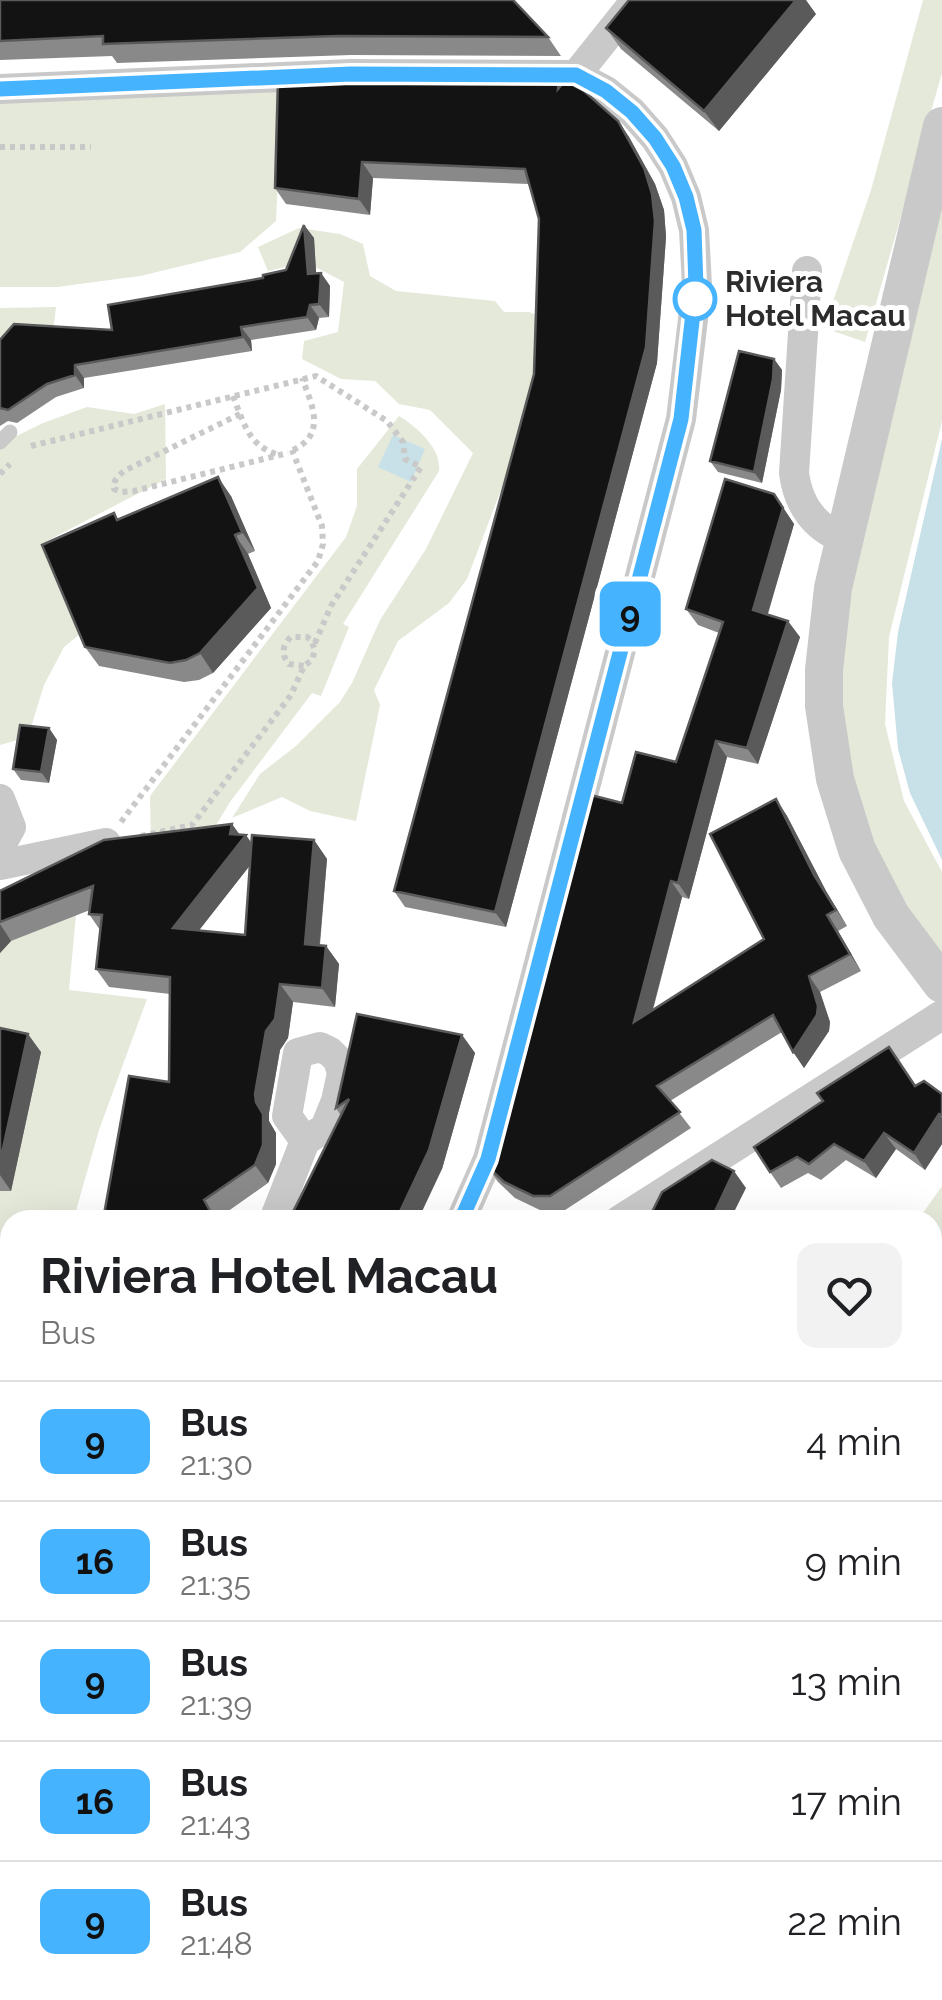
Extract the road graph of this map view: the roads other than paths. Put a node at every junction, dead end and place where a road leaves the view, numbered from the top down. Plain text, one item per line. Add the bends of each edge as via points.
1 (636, 0) edge
2 (576, 75) junction
3 (0, 89) edge
4 (942, 126) edge
5 (807, 271) dead end
6 (844, 539) junction
7 (106, 843) edge
8 (0, 865) edge
9 (942, 984) edge
10 (942, 1015) edge
11 (305, 1141) dead end
12 (278, 1210) edge
13 (465, 1210) edge
14 (636, 1210) edge

1 - 2 street
2 - 3 street via 351,74
2 - 13 street via 632,112 673,166 694,230 696,286 681,419 488,1159
4 - 6 street
5 - 6 street via 794,472 810,516
6 - 9 street via 824,670 834,779 873,884
7 - 8 street
10 - 14 street
11 - 12 street

